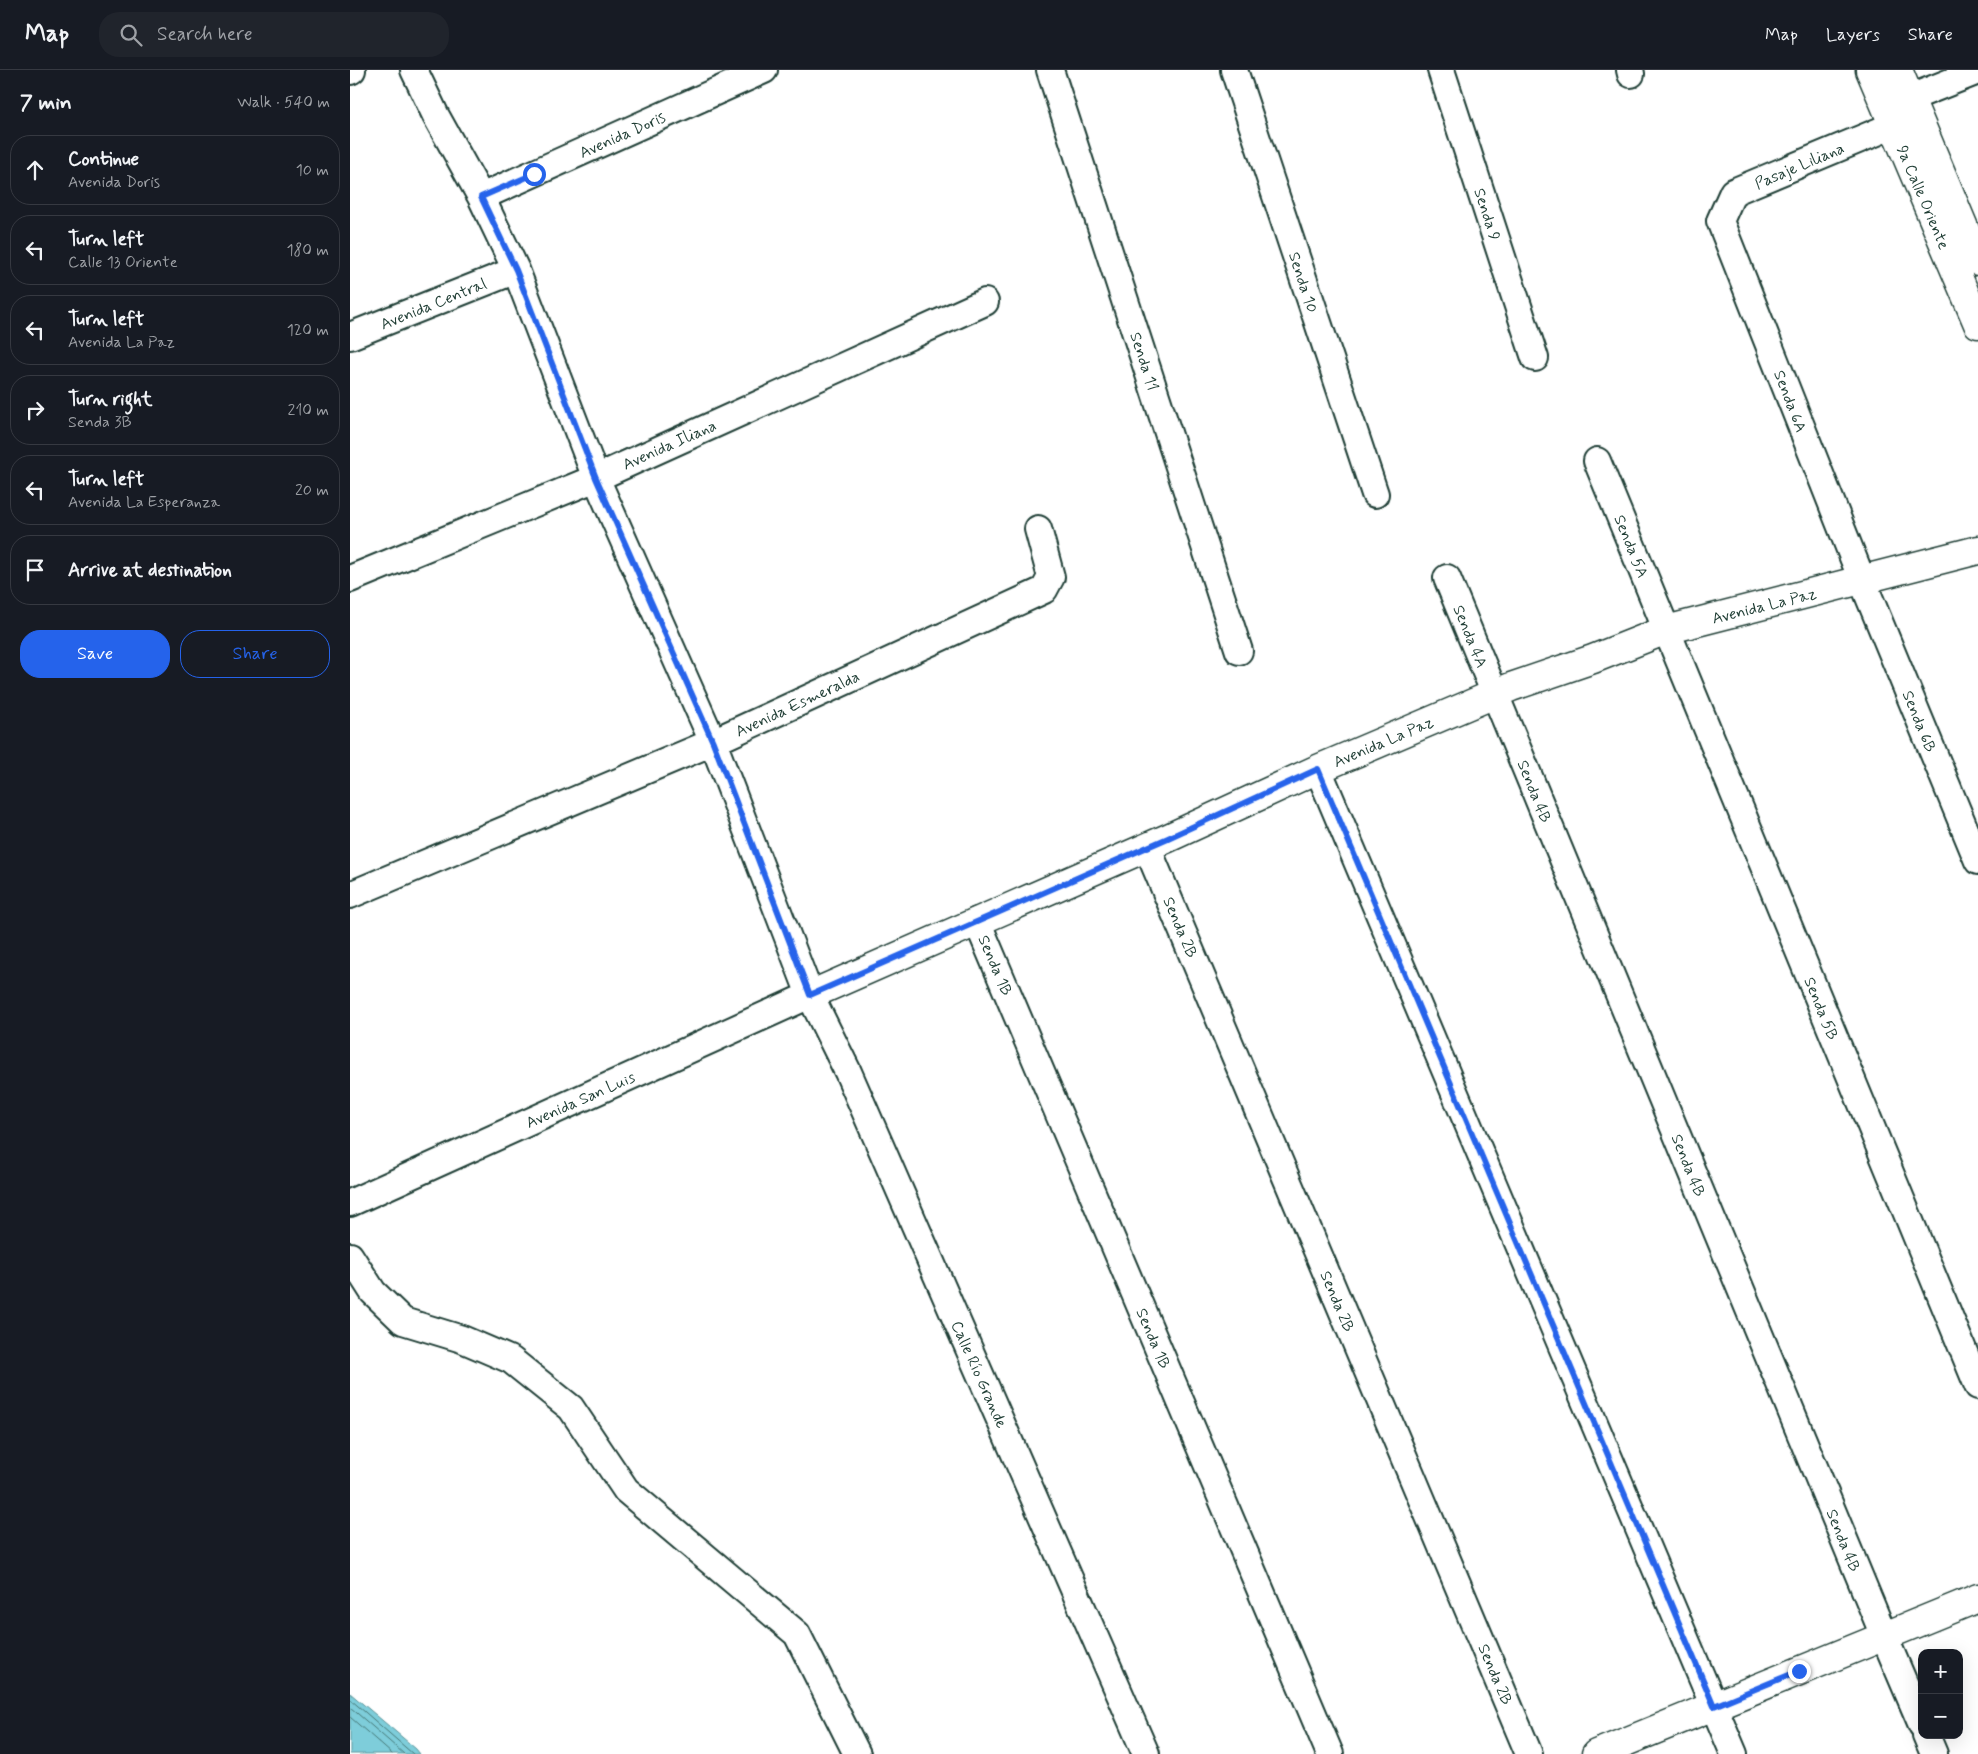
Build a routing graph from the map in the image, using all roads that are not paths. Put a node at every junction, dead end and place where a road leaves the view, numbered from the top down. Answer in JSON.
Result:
{"nodes":[{"id":1,"x":414,"y":70,"type":"edge"},
{"id":2,"x":764,"y":70,"type":"edge"},
{"id":3,"x":1050,"y":70,"type":"edge"},
{"id":4,"x":1234,"y":70,"type":"edge"},
{"id":5,"x":1442,"y":70,"type":"edge"},
{"id":6,"x":1870,"y":70,"type":"edge"},
{"id":7,"x":1898,"y":70,"type":"edge"},
{"id":8,"x":1978,"y":71,"type":"edge"},
{"id":9,"x":1910,"y":98,"type":"junction"},
{"id":10,"x":1894,"y":125,"type":"junction"},
{"id":11,"x":481,"y":197,"type":"junction"},
{"id":12,"x":1720,"y":221,"type":"joint"},
{"id":13,"x":1978,"y":261,"type":"edge"},
{"id":14,"x":516,"y":270,"type":"junction"},
{"id":15,"x":985,"y":302,"type":"dead end"},
{"id":16,"x":1978,"y":324,"type":"edge"},
{"id":17,"x":350,"y":336,"type":"edge"},
{"id":18,"x":1536,"y":358,"type":"dead end"},
{"id":19,"x":1597,"y":461,"type":"dead end"},
{"id":20,"x":596,"y":478,"type":"junction"},
{"id":21,"x":1375,"y":494,"type":"dead end"},
{"id":22,"x":1038,"y":529,"type":"dead end"},
{"id":23,"x":1978,"y":550,"type":"edge"},
{"id":24,"x":1448,"y":578,"type":"dead end"},
{"id":25,"x":350,"y":579,"type":"edge"},
{"id":26,"x":1862,"y":580,"type":"junction"},
{"id":27,"x":1666,"y":630,"type":"junction"},
{"id":28,"x":1239,"y":652,"type":"dead end"},
{"id":29,"x":1495,"y":694,"type":"junction"},
{"id":30,"x":713,"y":742,"type":"junction"},
{"id":31,"x":1318,"y":769,"type":"junction"},
{"id":32,"x":1147,"y":847,"type":"junction"},
{"id":33,"x":1978,"y":861,"type":"edge"},
{"id":34,"x":350,"y":895,"type":"edge"},
{"id":35,"x":978,"y":921,"type":"junction"},
{"id":36,"x":810,"y":995,"type":"junction"},
{"id":37,"x":350,"y":1203,"type":"edge"},
{"id":38,"x":350,"y":1256,"type":"edge"},
{"id":39,"x":1978,"y":1386,"type":"edge"},
{"id":40,"x":1978,"y":1598,"type":"edge"},
{"id":41,"x":1884,"y":1636,"type":"junction"},
{"id":42,"x":1714,"y":1706,"type":"junction"},
{"id":43,"x":1918,"y":1716,"type":"edge"},
{"id":44,"x":1928,"y":1739,"type":"edge"},
{"id":45,"x":857,"y":1754,"type":"edge"},
{"id":46,"x":1146,"y":1754,"type":"edge"},
{"id":47,"x":1330,"y":1754,"type":"edge"},
{"id":48,"x":1529,"y":1754,"type":"edge"},
{"id":49,"x":1596,"y":1754,"type":"edge"},
{"id":50,"x":1734,"y":1754,"type":"edge"},
{"id":51,"x":1934,"y":1754,"type":"edge"}],
"edges":[{"from":1,"to":11,"type":"street","name":"Calle Río Grande"},
{"from":2,"to":11,"type":"street","name":"Avenida Doris"},
{"from":3,"to":28,"type":"street","name":"Senda 11"},
{"from":4,"to":21,"type":"street","name":"Senda 10"},
{"from":5,"to":18,"type":"street","name":"Senda 9"},
{"from":6,"to":10,"type":"street","name":"9a Calle Oriente"},
{"from":7,"to":9,"type":"street","name":"9a Calle Oriente"},
{"from":8,"to":9,"type":"street"},
{"from":9,"to":13,"type":"street","name":"9a Calle Oriente"},
{"from":10,"to":12,"type":"street","name":"Pasaje Liliana"},
{"from":10,"to":16,"type":"street","name":"9a Calle Oriente"},
{"from":11,"to":14,"type":"street","name":"Calle Río Grande"},
{"from":12,"to":26,"type":"street","name":"Senda 6A"},
{"from":14,"to":17,"type":"street","name":"Avenida Central"},
{"from":14,"to":20,"type":"street","name":"Calle Río Grande"},
{"from":15,"to":20,"type":"street","name":"Avenida Iliana"},
{"from":19,"to":27,"type":"street","name":"Senda 5A"},
{"from":20,"to":25,"type":"street","name":"Avenida Iliana"},
{"from":20,"to":30,"type":"street","name":"Calle Río Grande"},
{"from":22,"to":30,"type":"street","name":"Avenida Esmeralda"},
{"from":23,"to":26,"type":"street","name":"Avenida La Paz"},
{"from":24,"to":29,"type":"street","name":"Senda 4A"},
{"from":26,"to":27,"type":"street","name":"Avenida La Paz"},
{"from":26,"to":33,"type":"street","name":"Senda 6B"},
{"from":27,"to":29,"type":"street","name":"Avenida La Paz"},
{"from":27,"to":39,"type":"street","name":"Senda 5B"},
{"from":29,"to":31,"type":"street","name":"Avenida La Paz"},
{"from":29,"to":41,"type":"street","name":"Senda 4B"},
{"from":30,"to":34,"type":"street","name":"Avenida Esmeralda"},
{"from":30,"to":36,"type":"street","name":"Calle Río Grande"},
{"from":31,"to":32,"type":"street","name":"Avenida La Paz"},
{"from":31,"to":42,"type":"street"},
{"from":32,"to":35,"type":"street","name":"Avenida La Paz"},
{"from":32,"to":48,"type":"street","name":"Senda 2B"},
{"from":35,"to":36,"type":"street","name":"Avenida La Paz"},
{"from":35,"to":47,"type":"street","name":"Senda 1B"},
{"from":36,"to":37,"type":"street","name":"Avenida San Luis"},
{"from":36,"to":46,"type":"street","name":"Calle Río Grande"},
{"from":38,"to":45,"type":"street"},
{"from":40,"to":41,"type":"street"},
{"from":41,"to":42,"type":"street"},
{"from":41,"to":43,"type":"street","name":"Senda 4B"},
{"from":42,"to":49,"type":"street"},
{"from":42,"to":50,"type":"street"},
{"from":44,"to":51,"type":"street"}]}
